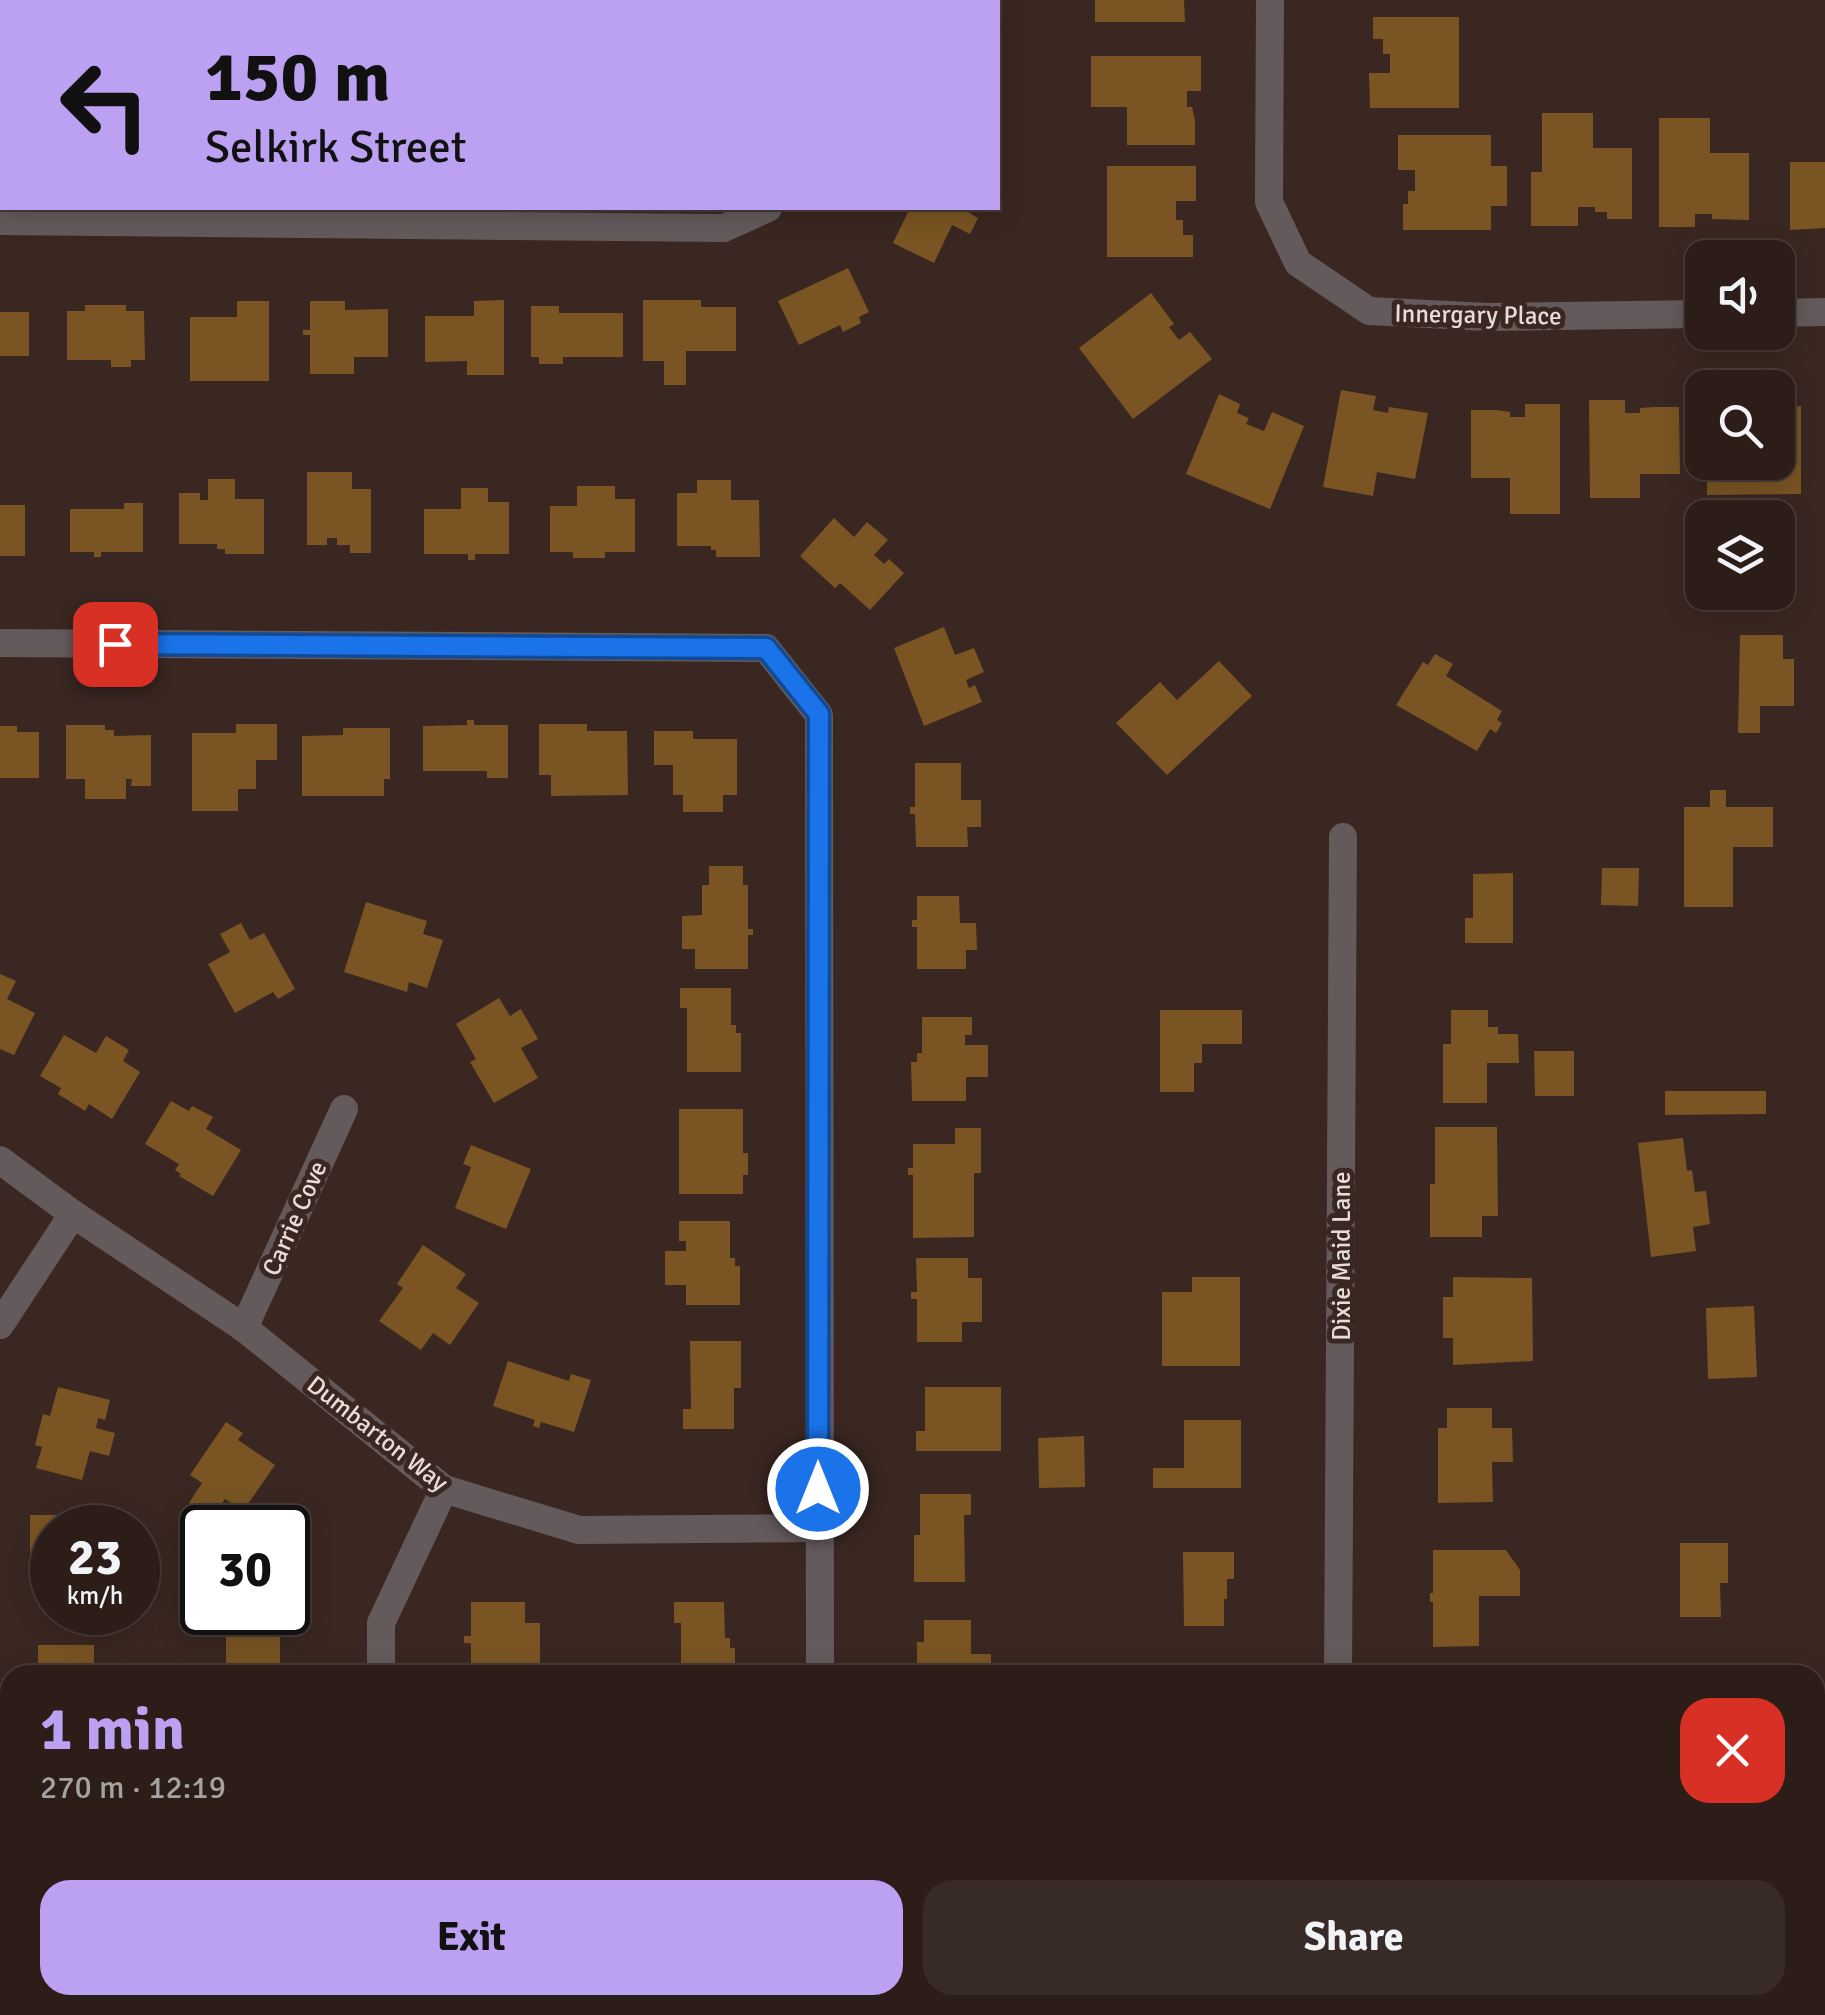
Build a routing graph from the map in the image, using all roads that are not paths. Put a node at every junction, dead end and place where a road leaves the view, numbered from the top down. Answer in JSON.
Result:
{"nodes":[{"id":1,"x":1270,"y":0,"type":"edge"},
{"id":2,"x":764,"y":210,"type":"edge"},
{"id":3,"x":0,"y":221,"type":"edge"},
{"id":4,"x":1825,"y":312,"type":"edge"},
{"id":5,"x":1795,"y":313,"type":"edge"},
{"id":6,"x":1685,"y":314,"type":"edge"},
{"id":7,"x":0,"y":643,"type":"edge"},
{"id":8,"x":1343,"y":837,"type":"dead end"},
{"id":9,"x":344,"y":1109,"type":"dead end"},
{"id":10,"x":0,"y":1160,"type":"edge"},
{"id":11,"x":73,"y":1214,"type":"junction"},
{"id":12,"x":0,"y":1326,"type":"edge"},
{"id":13,"x":244,"y":1328,"type":"junction"},
{"id":14,"x":444,"y":1489,"type":"junction"},
{"id":15,"x":818,"y":1528,"type":"junction"},
{"id":16,"x":381,"y":1665,"type":"edge"},
{"id":17,"x":820,"y":1665,"type":"edge"},
{"id":18,"x":1338,"y":1665,"type":"edge"}],
"edges":[{"from":1,"to":6,"type":"street","name":"Innergary Place"},
{"from":2,"to":3,"type":"street"},
{"from":4,"to":5,"type":"street"},
{"from":7,"to":15,"type":"street"},
{"from":8,"to":18,"type":"street","name":"Dixie Maid Lane"},
{"from":9,"to":13,"type":"street","name":"Carrie Cove"},
{"from":10,"to":11,"type":"street","name":"Dumbarton Way"},
{"from":11,"to":12,"type":"street"},
{"from":11,"to":13,"type":"street","name":"Dumbarton Way"},
{"from":13,"to":14,"type":"street","name":"Dumbarton Way"},
{"from":14,"to":15,"type":"street","name":"Dumbarton Way"},
{"from":14,"to":16,"type":"street"},
{"from":15,"to":17,"type":"street"}]}
